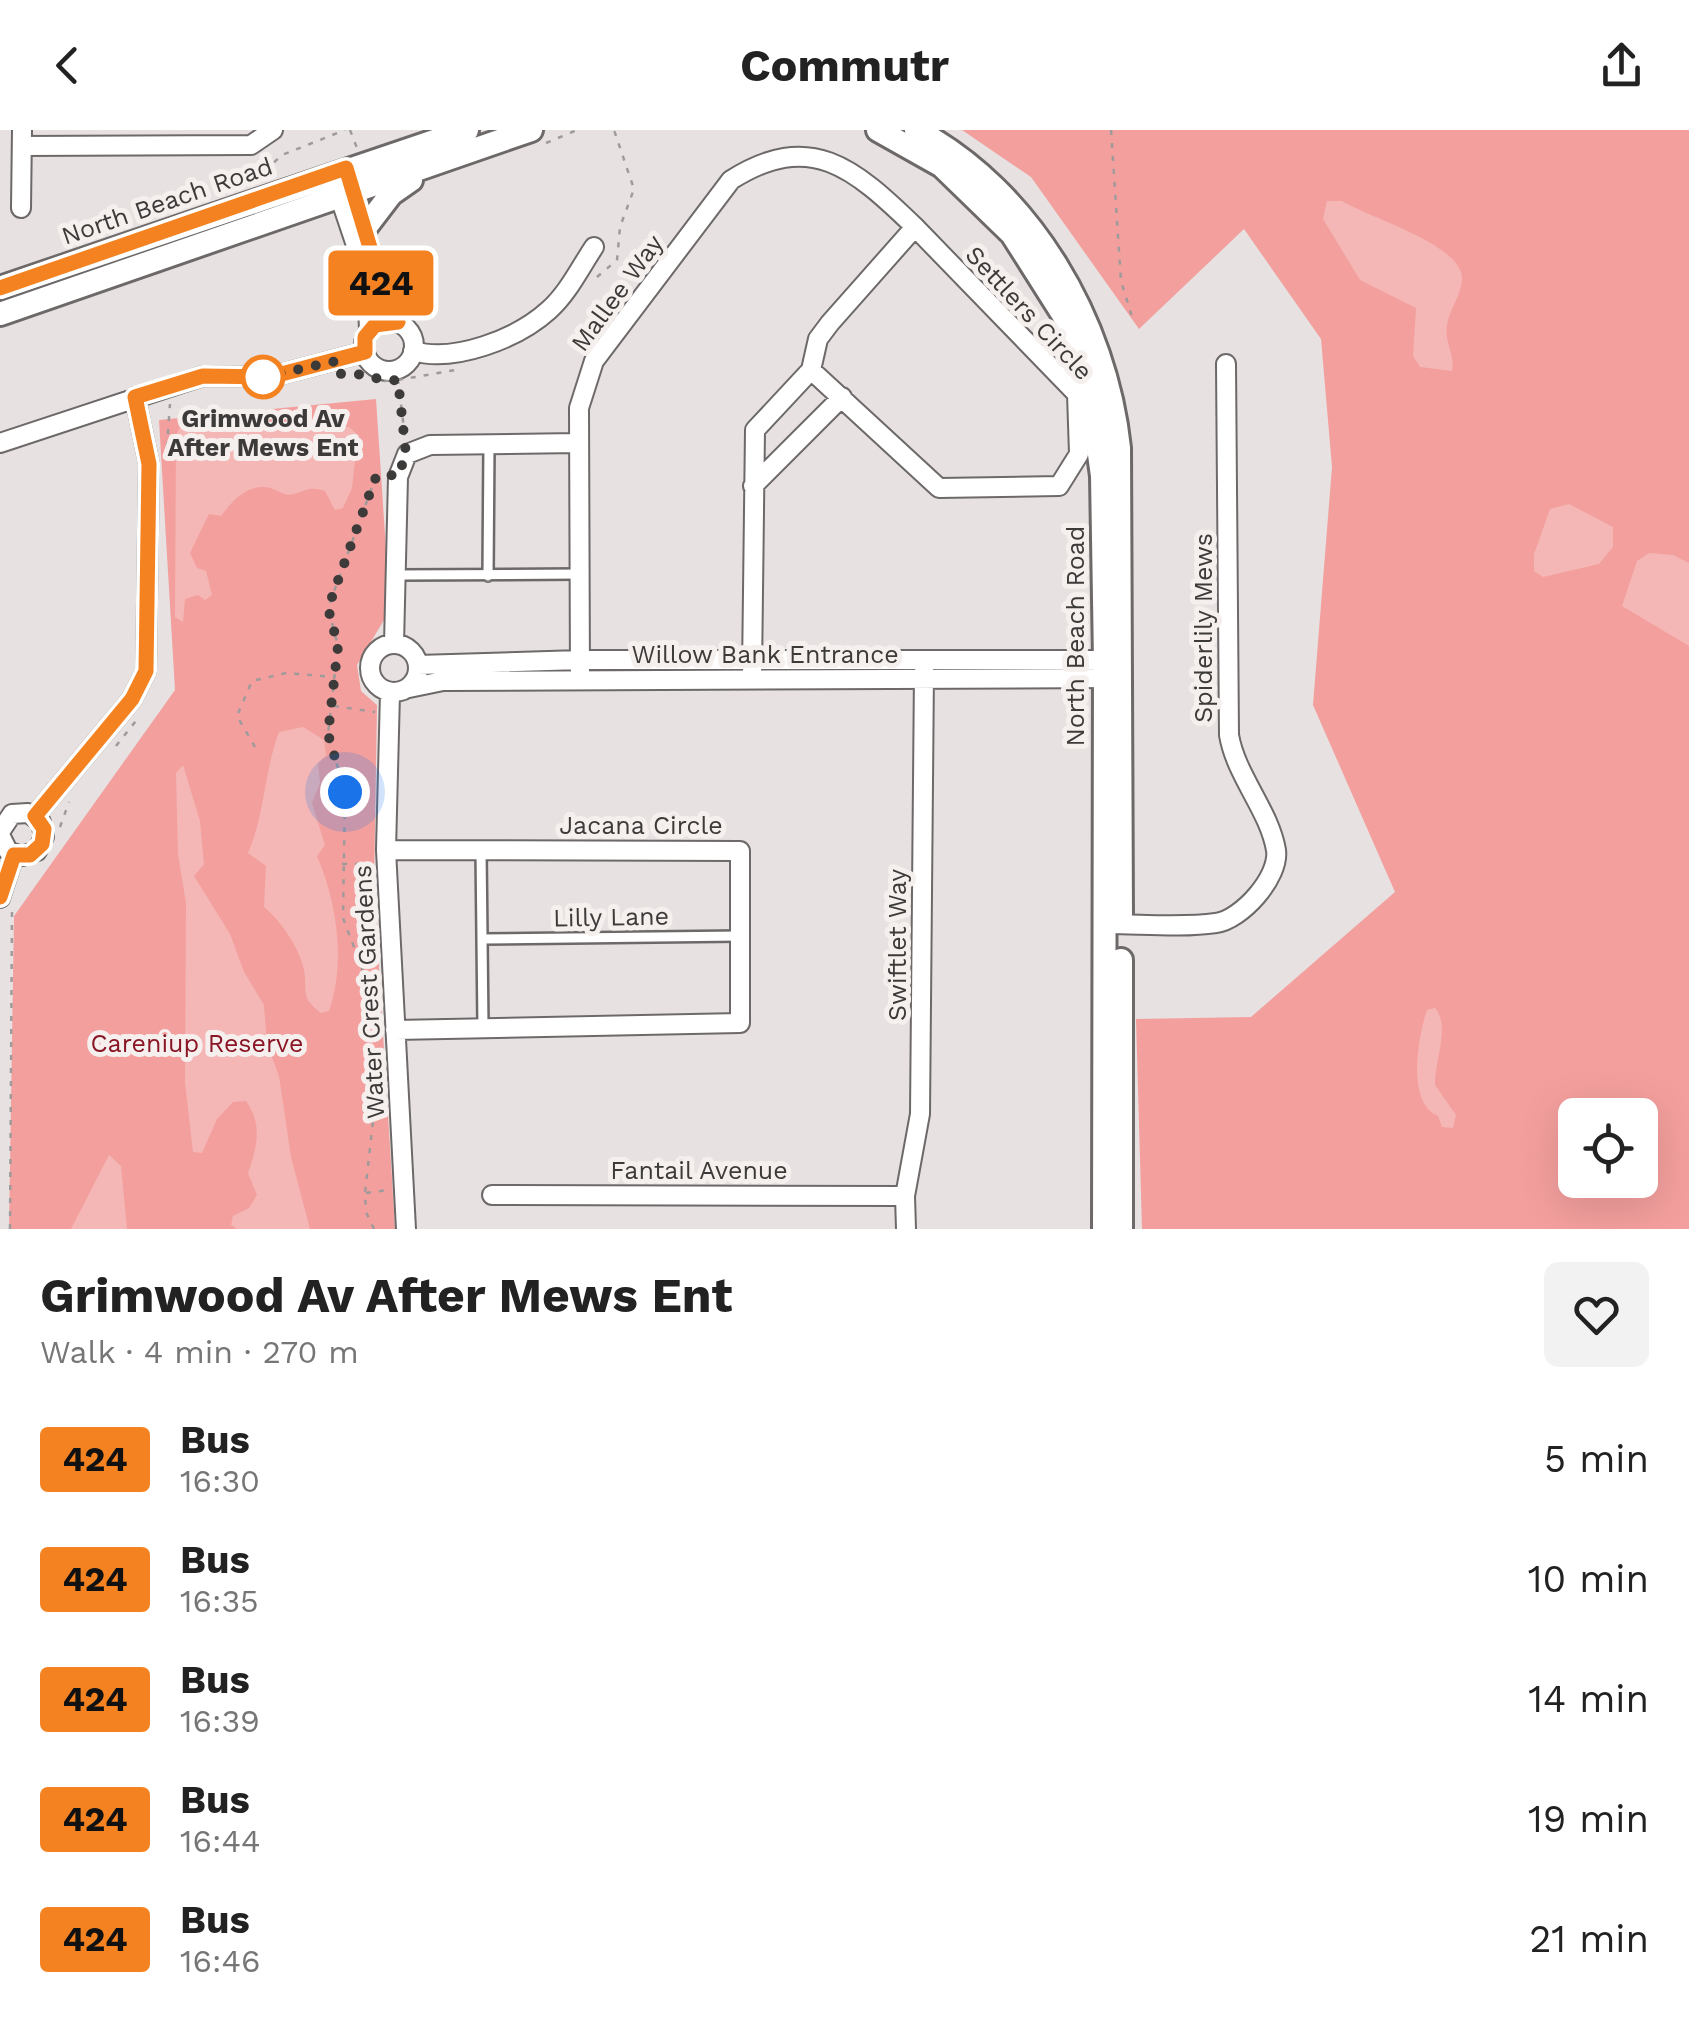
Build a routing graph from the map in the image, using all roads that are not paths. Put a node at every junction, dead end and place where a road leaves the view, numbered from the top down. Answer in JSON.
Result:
{"nodes":[{"id":1,"x":273,"y":130,"type":"edge"},
{"id":2,"x":467,"y":130,"type":"edge"},
{"id":3,"x":531,"y":130,"type":"edge"},
{"id":4,"x":878,"y":130,"type":"edge"},
{"id":5,"x":916,"y":130,"type":"edge"},
{"id":6,"x":22,"y":138,"type":"edge"},
{"id":7,"x":345,"y":165,"type":"junction"},
{"id":8,"x":430,"y":166,"type":"junction"},
{"id":9,"x":347,"y":196,"type":"junction"},
{"id":10,"x":21,"y":208,"type":"dead end"},
{"id":11,"x":915,"y":227,"type":"junction"},
{"id":12,"x":365,"y":228,"type":"junction"},
{"id":13,"x":594,"y":247,"type":"dead end"},
{"id":14,"x":0,"y":288,"type":"edge"},
{"id":15,"x":0,"y":314,"type":"edge"},
{"id":16,"x":398,"y":322,"type":"junction"},
{"id":17,"x":369,"y":330,"type":"junction"},
{"id":18,"x":365,"y":352,"type":"junction"},
{"id":19,"x":413,"y":352,"type":"junction"},
{"id":20,"x":1226,"y":364,"type":"dead end"},
{"id":21,"x":811,"y":370,"type":"junction"},
{"id":22,"x":135,"y":397,"type":"junction"},
{"id":23,"x":842,"y":398,"type":"junction"},
{"id":24,"x":0,"y":443,"type":"edge"},
{"id":25,"x":578,"y":443,"type":"junction"},
{"id":26,"x":489,"y":444,"type":"junction"},
{"id":27,"x":753,"y":486,"type":"junction"},
{"id":28,"x":579,"y":574,"type":"junction"},
{"id":29,"x":399,"y":575,"type":"junction"},
{"id":30,"x":488,"y":576,"type":"junction"},
{"id":31,"x":394,"y":644,"type":"junction"},
{"id":32,"x":580,"y":660,"type":"junction"},
{"id":33,"x":418,"y":664,"type":"junction"},
{"id":34,"x":1114,"y":669,"type":"junction"},
{"id":35,"x":752,"y":670,"type":"junction"},
{"id":36,"x":924,"y":670,"type":"junction"},
{"id":37,"x":580,"y":680,"type":"junction"},
{"id":38,"x":399,"y":690,"type":"junction"},
{"id":39,"x":35,"y":816,"type":"junction"},
{"id":40,"x":0,"y":829,"type":"edge"},
{"id":41,"x":481,"y":848,"type":"junction"},
{"id":42,"x":14,"y":855,"type":"junction"},
{"id":43,"x":386,"y":857,"type":"junction"},
{"id":44,"x":0,"y":898,"type":"edge"},
{"id":45,"x":1114,"y":924,"type":"junction"},
{"id":46,"x":740,"y":936,"type":"junction"},
{"id":47,"x":482,"y":938,"type":"junction"},
{"id":48,"x":483,"y":1027,"type":"junction"},
{"id":49,"x":395,"y":1030,"type":"junction"},
{"id":50,"x":492,"y":1195,"type":"dead end"},
{"id":51,"x":905,"y":1196,"type":"junction"},
{"id":52,"x":406,"y":1229,"type":"edge"},
{"id":53,"x":906,"y":1229,"type":"edge"},
{"id":54,"x":1104,"y":1229,"type":"edge"},
{"id":55,"x":1120,"y":1229,"type":"edge"}],
"edges":[{"from":1,"to":6,"type":"street"},
{"from":2,"to":7,"type":"main road","name":"North Beach Road"},
{"from":3,"to":8,"type":"main road","name":"North Beach Road"},
{"from":4,"to":34,"type":"main road","name":"North Beach Road"},
{"from":5,"to":34,"type":"main road","name":"North Beach Road"},
{"from":6,"to":10,"type":"street"},
{"from":7,"to":9,"type":"street"},
{"from":7,"to":14,"type":"main road","name":"North Beach Road"},
{"from":8,"to":9,"type":"main road","name":"North Beach Road"},
{"from":8,"to":12,"type":"main road"},
{"from":9,"to":12,"type":"street"},
{"from":9,"to":15,"type":"main road","name":"North Beach Road"},
{"from":9,"to":17,"type":"street"},
{"from":11,"to":21,"type":"street"},
{"from":11,"to":23,"type":"street","name":"Settlers Circle"},
{"from":11,"to":25,"type":"street","name":"Mallee Way"},
{"from":12,"to":16,"type":"street"},
{"from":13,"to":19,"type":"street"},
{"from":16,"to":17,"type":"street"},
{"from":16,"to":19,"type":"street"},
{"from":17,"to":18,"type":"street"},
{"from":18,"to":19,"type":"street"},
{"from":18,"to":22,"type":"street"},
{"from":20,"to":45,"type":"street","name":"Spiderlily Mews"},
{"from":21,"to":23,"type":"street","name":"Settlers Circle"},
{"from":21,"to":27,"type":"street"},
{"from":22,"to":24,"type":"street"},
{"from":22,"to":39,"type":"street"},
{"from":23,"to":27,"type":"street"},
{"from":25,"to":26,"type":"street"},
{"from":25,"to":28,"type":"street","name":"Mallee Way"},
{"from":26,"to":29,"type":"street"},
{"from":26,"to":30,"type":"lane"},
{"from":27,"to":35,"type":"street"},
{"from":28,"to":30,"type":"lane"},
{"from":28,"to":32,"type":"street","name":"Mallee Way"},
{"from":29,"to":30,"type":"lane"},
{"from":29,"to":31,"type":"street"},
{"from":31,"to":33,"type":"street"},
{"from":31,"to":38,"type":"street"},
{"from":32,"to":33,"type":"street","name":"Willow Bank Entrance"},
{"from":32,"to":35,"type":"street","name":"Willow Bank Entrance"},
{"from":32,"to":37,"type":"street","name":"Mallee Way"},
{"from":33,"to":38,"type":"street"},
{"from":34,"to":36,"type":"street","name":"Willow Bank Entrance"},
{"from":34,"to":45,"type":"main road","name":"North Beach Road"},
{"from":35,"to":36,"type":"street","name":"Willow Bank Entrance"},
{"from":35,"to":37,"type":"street","name":"Willow Bank Entrance"},
{"from":36,"to":51,"type":"street","name":"Swiftlet Way"},
{"from":37,"to":38,"type":"street","name":"Willow Bank Entrance"},
{"from":38,"to":43,"type":"street","name":"Water Crest Gardens"},
{"from":39,"to":40,"type":"street"},
{"from":39,"to":42,"type":"street"},
{"from":40,"to":42,"type":"street"},
{"from":41,"to":43,"type":"street","name":"Jacana Circle"},
{"from":41,"to":46,"type":"street","name":"Jacana Circle"},
{"from":41,"to":47,"type":"lane"},
{"from":42,"to":44,"type":"street"},
{"from":43,"to":49,"type":"street","name":"Water Crest Gardens"},
{"from":45,"to":54,"type":"main road","name":"North Beach Road"},
{"from":45,"to":55,"type":"main road","name":"North Beach Road"},
{"from":46,"to":47,"type":"lane","name":"Lilly Lane"},
{"from":46,"to":48,"type":"street","name":"Jacana Circle"},
{"from":47,"to":48,"type":"lane"},
{"from":48,"to":49,"type":"street","name":"Jacana Circle"},
{"from":49,"to":52,"type":"street","name":"Water Crest Gardens"},
{"from":50,"to":51,"type":"street","name":"Fantail Avenue"},
{"from":51,"to":53,"type":"street","name":"Swiftlet Way"}]}
